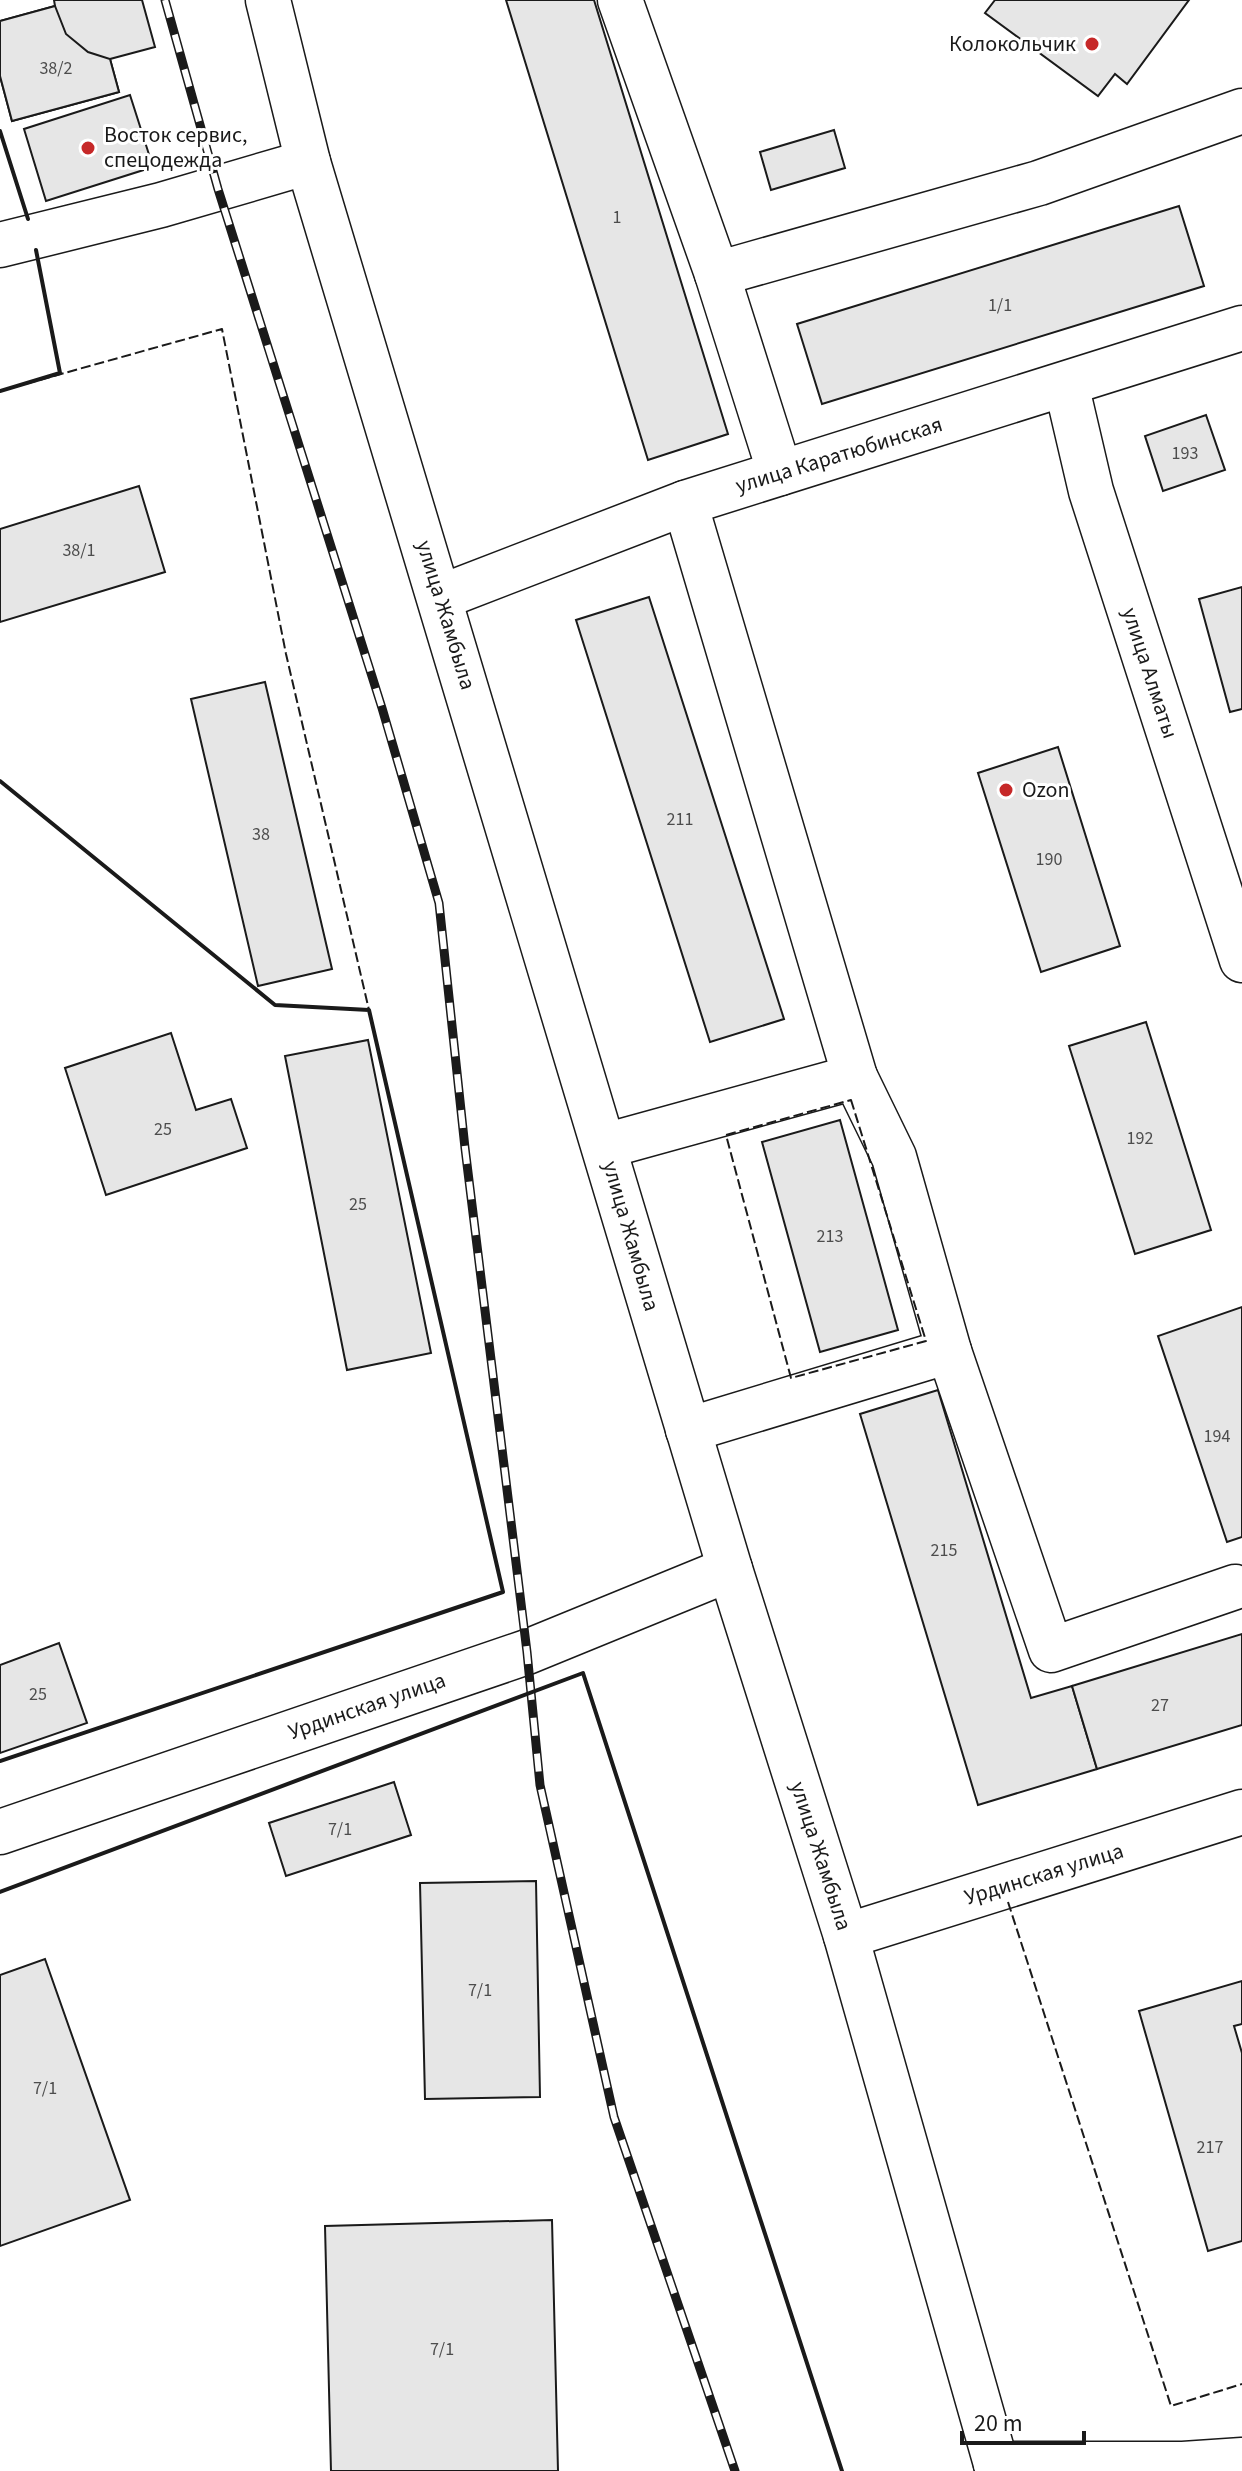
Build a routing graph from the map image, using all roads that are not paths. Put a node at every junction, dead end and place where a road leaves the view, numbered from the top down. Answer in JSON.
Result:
{"nodes":[{"id":1,"x":268,"y":0,"type":"edge"},
{"id":2,"x":620,"y":0,"type":"edge"},
{"id":3,"x":1242,"y":111,"type":"edge"},
{"id":4,"x":308,"y":162,"type":"junction"},
{"id":5,"x":0,"y":245,"type":"edge"},
{"id":6,"x":717,"y":274,"type":"junction"},
{"id":7,"x":1242,"y":328,"type":"edge"},
{"id":8,"x":1066,"y":384,"type":"junction"},
{"id":9,"x":780,"y":473,"type":"junction"},
{"id":10,"x":685,"y":503,"type":"junction"},
{"id":11,"x":441,"y":597,"type":"junction"},
{"id":12,"x":1242,"y":960,"type":"edge"},
{"id":13,"x":855,"y":1077,"type":"junction"},
{"id":14,"x":605,"y":1146,"type":"junction"},
{"id":15,"x":949,"y":1351,"type":"junction"},
{"id":16,"x":688,"y":1430,"type":"junction"},
{"id":17,"x":730,"y":1569,"type":"junction"},
{"id":18,"x":1235,"y":1587,"type":"dead end"},
{"id":19,"x":1242,"y":1812,"type":"edge"},
{"id":20,"x":0,"y":1832,"type":"edge"},
{"id":21,"x":846,"y":1936,"type":"junction"},
{"id":22,"x":1242,"y":2460,"type":"edge"},
{"id":23,"x":997,"y":2468,"type":"edge"}],
"edges":[{"from":1,"to":4,"type":"street","name":"улица Жамбыла"},
{"from":2,"to":6,"type":"street"},
{"from":3,"to":6,"type":"street"},
{"from":4,"to":5,"type":"street"},
{"from":4,"to":11,"type":"street","name":"улица Жамбыла"},
{"from":6,"to":9,"type":"street"},
{"from":7,"to":8,"type":"street","name":"улица Каратюбинская"},
{"from":8,"to":9,"type":"street","name":"улица Каратюбинская"},
{"from":8,"to":12,"type":"street","name":"улица Алматы"},
{"from":9,"to":10,"type":"street","name":"улица Каратюбинская"},
{"from":10,"to":11,"type":"street","name":"улица Каратюбинская"},
{"from":10,"to":13,"type":"street"},
{"from":11,"to":14,"type":"street","name":"улица Жамбыла"},
{"from":13,"to":14,"type":"street"},
{"from":13,"to":15,"type":"street"},
{"from":14,"to":16,"type":"street","name":"улица Жамбыла"},
{"from":15,"to":16,"type":"street"},
{"from":15,"to":18,"type":"street"},
{"from":16,"to":17,"type":"street","name":"улица Жамбыла"},
{"from":17,"to":20,"type":"street","name":"Урдинская улица"},
{"from":17,"to":21,"type":"street","name":"улица Жамбыла"},
{"from":19,"to":21,"type":"street","name":"Урдинская улица"},
{"from":21,"to":23,"type":"street","name":"улица Жамбыла"},
{"from":22,"to":23,"type":"street"}]}
